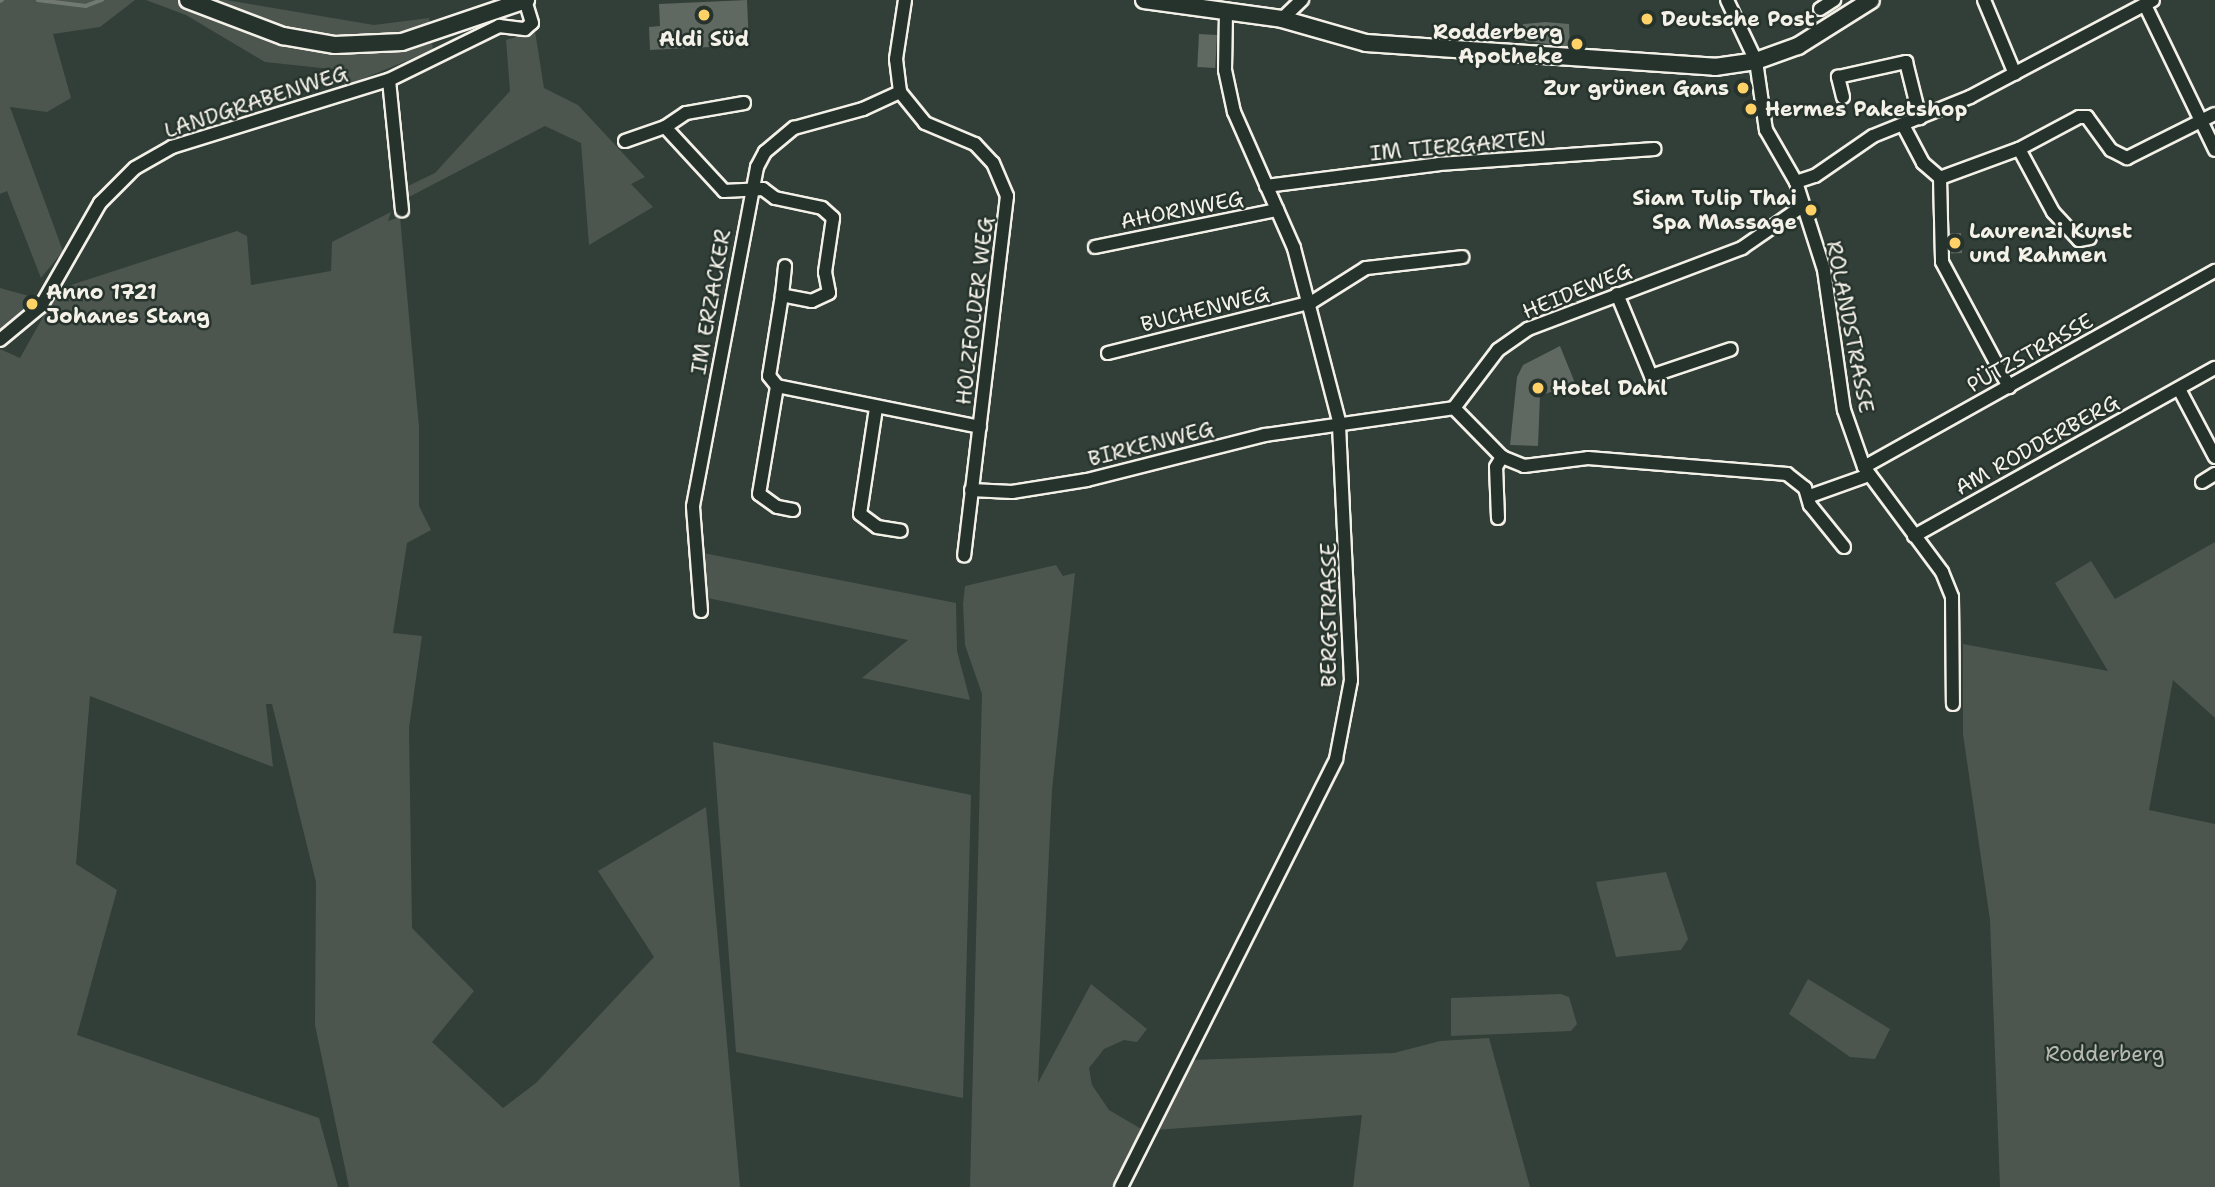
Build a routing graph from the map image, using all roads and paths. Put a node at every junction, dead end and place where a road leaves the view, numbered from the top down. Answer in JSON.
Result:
{"nodes":[{"id":1,"x":188,"y":0,"type":"edge"},
{"id":2,"x":526,"y":0,"type":"edge"},
{"id":3,"x":905,"y":0,"type":"edge"},
{"id":4,"x":1144,"y":0,"type":"edge"},
{"id":5,"x":1302,"y":0,"type":"edge"},
{"id":6,"x":1727,"y":0,"type":"edge"},
{"id":7,"x":1834,"y":0,"type":"edge"},
{"id":8,"x":1871,"y":0,"type":"edge"},
{"id":9,"x":1984,"y":0,"type":"edge"},
{"id":10,"x":2150,"y":2,"type":"edge"},
{"id":11,"x":495,"y":6,"type":"edge"},
{"id":12,"x":1820,"y":9,"type":"dead end"},
{"id":13,"x":1226,"y":11,"type":"junction"},
{"id":14,"x":1282,"y":19,"type":"junction"},
{"id":15,"x":1756,"y":61,"type":"junction"},
{"id":16,"x":2015,"y":74,"type":"junction"},
{"id":17,"x":389,"y":80,"type":"junction"},
{"id":18,"x":900,"y":92,"type":"junction"},
{"id":19,"x":1843,"y":97,"type":"dead end"},
{"id":20,"x":744,"y":103,"type":"dead end"},
{"id":21,"x":1920,"y":118,"type":"junction"},
{"id":22,"x":2210,"y":118,"type":"edge"},
{"id":23,"x":1903,"y":125,"type":"junction"},
{"id":24,"x":665,"y":127,"type":"junction"},
{"id":25,"x":625,"y":141,"type":"dead end"},
{"id":26,"x":1654,"y":149,"type":"dead end"},
{"id":27,"x":2020,"y":149,"type":"junction"},
{"id":28,"x":2215,"y":150,"type":"edge"},
{"id":29,"x":1940,"y":178,"type":"junction"},
{"id":30,"x":1796,"y":182,"type":"junction"},
{"id":31,"x":1266,"y":186,"type":"junction"},
{"id":32,"x":751,"y":187,"type":"junction"},
{"id":33,"x":1801,"y":207,"type":"junction"},
{"id":34,"x":402,"y":210,"type":"dead end"},
{"id":35,"x":1277,"y":210,"type":"junction"},
{"id":36,"x":2090,"y":237,"type":"dead end"},
{"id":37,"x":1095,"y":247,"type":"dead end"},
{"id":38,"x":1462,"y":257,"type":"dead end"},
{"id":39,"x":785,"y":266,"type":"dead end"},
{"id":40,"x":2215,"y":271,"type":"edge"},
{"id":41,"x":782,"y":295,"type":"junction"},
{"id":42,"x":1617,"y":295,"type":"junction"},
{"id":43,"x":1312,"y":302,"type":"junction"},
{"id":44,"x":0,"y":340,"type":"edge"},
{"id":45,"x":1731,"y":349,"type":"dead end"},
{"id":46,"x":1108,"y":353,"type":"dead end"},
{"id":47,"x":2215,"y":368,"type":"edge"},
{"id":48,"x":777,"y":386,"type":"junction"},
{"id":49,"x":2009,"y":387,"type":"junction"},
{"id":50,"x":2179,"y":389,"type":"junction"},
{"id":51,"x":876,"y":408,"type":"junction"},
{"id":52,"x":1454,"y":408,"type":"junction"},
{"id":53,"x":1339,"y":421,"type":"junction"},
{"id":54,"x":979,"y":427,"type":"junction"},
{"id":55,"x":1502,"y":457,"type":"junction"},
{"id":56,"x":2215,"y":457,"type":"edge"},
{"id":57,"x":1867,"y":471,"type":"junction"},
{"id":58,"x":2215,"y":474,"type":"edge"},
{"id":59,"x":2202,"y":482,"type":"dead end"},
{"id":60,"x":971,"y":490,"type":"junction"},
{"id":61,"x":1810,"y":496,"type":"junction"},
{"id":62,"x":793,"y":510,"type":"dead end"},
{"id":63,"x":1498,"y":518,"type":"dead end"},
{"id":64,"x":901,"y":531,"type":"dead end"},
{"id":65,"x":1914,"y":536,"type":"junction"},
{"id":66,"x":1844,"y":547,"type":"dead end"},
{"id":67,"x":964,"y":555,"type":"dead end"},
{"id":68,"x":701,"y":611,"type":"dead end"},
{"id":69,"x":1953,"y":704,"type":"dead end"},
{"id":70,"x":1121,"y":1187,"type":"edge"}],
"edges":[{"from":1,"to":11,"type":"main road"},
{"from":2,"to":11,"type":"main road"},
{"from":2,"to":17,"type":"street","name":"LANDGRABENWEG"},
{"from":3,"to":18,"type":"street"},
{"from":4,"to":13,"type":"main road"},
{"from":5,"to":14,"type":"street"},
{"from":6,"to":15,"type":"street","name":"ROLANDSTRASSE"},
{"from":7,"to":12,"type":"street"},
{"from":8,"to":15,"type":"main road"},
{"from":9,"to":16,"type":"street"},
{"from":10,"to":16,"type":"street"},
{"from":10,"to":22,"type":"street"},
{"from":13,"to":14,"type":"main road"},
{"from":13,"to":31,"type":"street","name":"BERGSTRASSE"},
{"from":14,"to":15,"type":"main road"},
{"from":15,"to":30,"type":"street","name":"ROLANDSTRASSE"},
{"from":16,"to":21,"type":"street"},
{"from":17,"to":34,"type":"street"},
{"from":17,"to":44,"type":"street","name":"LANDGRABENWEG"},
{"from":18,"to":32,"type":"street","name":"IM ERZACKER"},
{"from":18,"to":54,"type":"street","name":"HOLZFOLDER WEG"},
{"from":19,"to":21,"type":"street"},
{"from":20,"to":24,"type":"street"},
{"from":21,"to":23,"type":"street"},
{"from":22,"to":27,"type":"street"},
{"from":22,"to":28,"type":"street"},
{"from":23,"to":29,"type":"street"},
{"from":23,"to":30,"type":"street"},
{"from":24,"to":25,"type":"street"},
{"from":24,"to":32,"type":"street"},
{"from":26,"to":31,"type":"street","name":"IM TIERGARTEN"},
{"from":27,"to":29,"type":"street"},
{"from":27,"to":36,"type":"street"},
{"from":29,"to":49,"type":"street"},
{"from":30,"to":33,"type":"street","name":"ROLANDSTRASSE"},
{"from":31,"to":35,"type":"street","name":"BERGSTRASSE"},
{"from":32,"to":41,"type":"street"},
{"from":32,"to":68,"type":"street","name":"IM ERZACKER"},
{"from":33,"to":42,"type":"street","name":"HEIDEWEG"},
{"from":33,"to":57,"type":"street","name":"ROLANDSTRASSE"},
{"from":35,"to":37,"type":"street","name":"AHORNWEG"},
{"from":35,"to":43,"type":"street","name":"BERGSTRASSE"},
{"from":38,"to":43,"type":"street","name":"BUCHENWEG"},
{"from":39,"to":41,"type":"street"},
{"from":40,"to":49,"type":"street","name":"PÜTZSTRASSE"},
{"from":41,"to":48,"type":"street"},
{"from":42,"to":45,"type":"street"},
{"from":42,"to":52,"type":"street","name":"HEIDEWEG"},
{"from":43,"to":46,"type":"street","name":"BUCHENWEG"},
{"from":43,"to":53,"type":"street","name":"BERGSTRASSE"},
{"from":47,"to":50,"type":"street","name":"AM RODDERBERG"},
{"from":48,"to":51,"type":"street"},
{"from":48,"to":62,"type":"street"},
{"from":49,"to":57,"type":"street","name":"PÜTZSTRASSE"},
{"from":50,"to":56,"type":"street"},
{"from":50,"to":65,"type":"street","name":"AM RODDERBERG"},
{"from":51,"to":54,"type":"street"},
{"from":51,"to":64,"type":"street"},
{"from":52,"to":53,"type":"street"},
{"from":52,"to":55,"type":"street"},
{"from":53,"to":60,"type":"street","name":"BIRKENWEG"},
{"from":53,"to":70,"type":"street","name":"BERGSTRASSE"},
{"from":54,"to":60,"type":"street","name":"HOLZFOLDER WEG"},
{"from":55,"to":61,"type":"street"},
{"from":55,"to":63,"type":"street"},
{"from":57,"to":61,"type":"street","name":"PÜTZSTRASSE"},
{"from":57,"to":65,"type":"street","name":"ROLANDSTRASSE"},
{"from":58,"to":59,"type":"street"},
{"from":60,"to":67,"type":"street","name":"HOLZFOLDER WEG"},
{"from":61,"to":66,"type":"street"},
{"from":65,"to":69,"type":"street","name":"ROLANDSTRASSE"}]}
